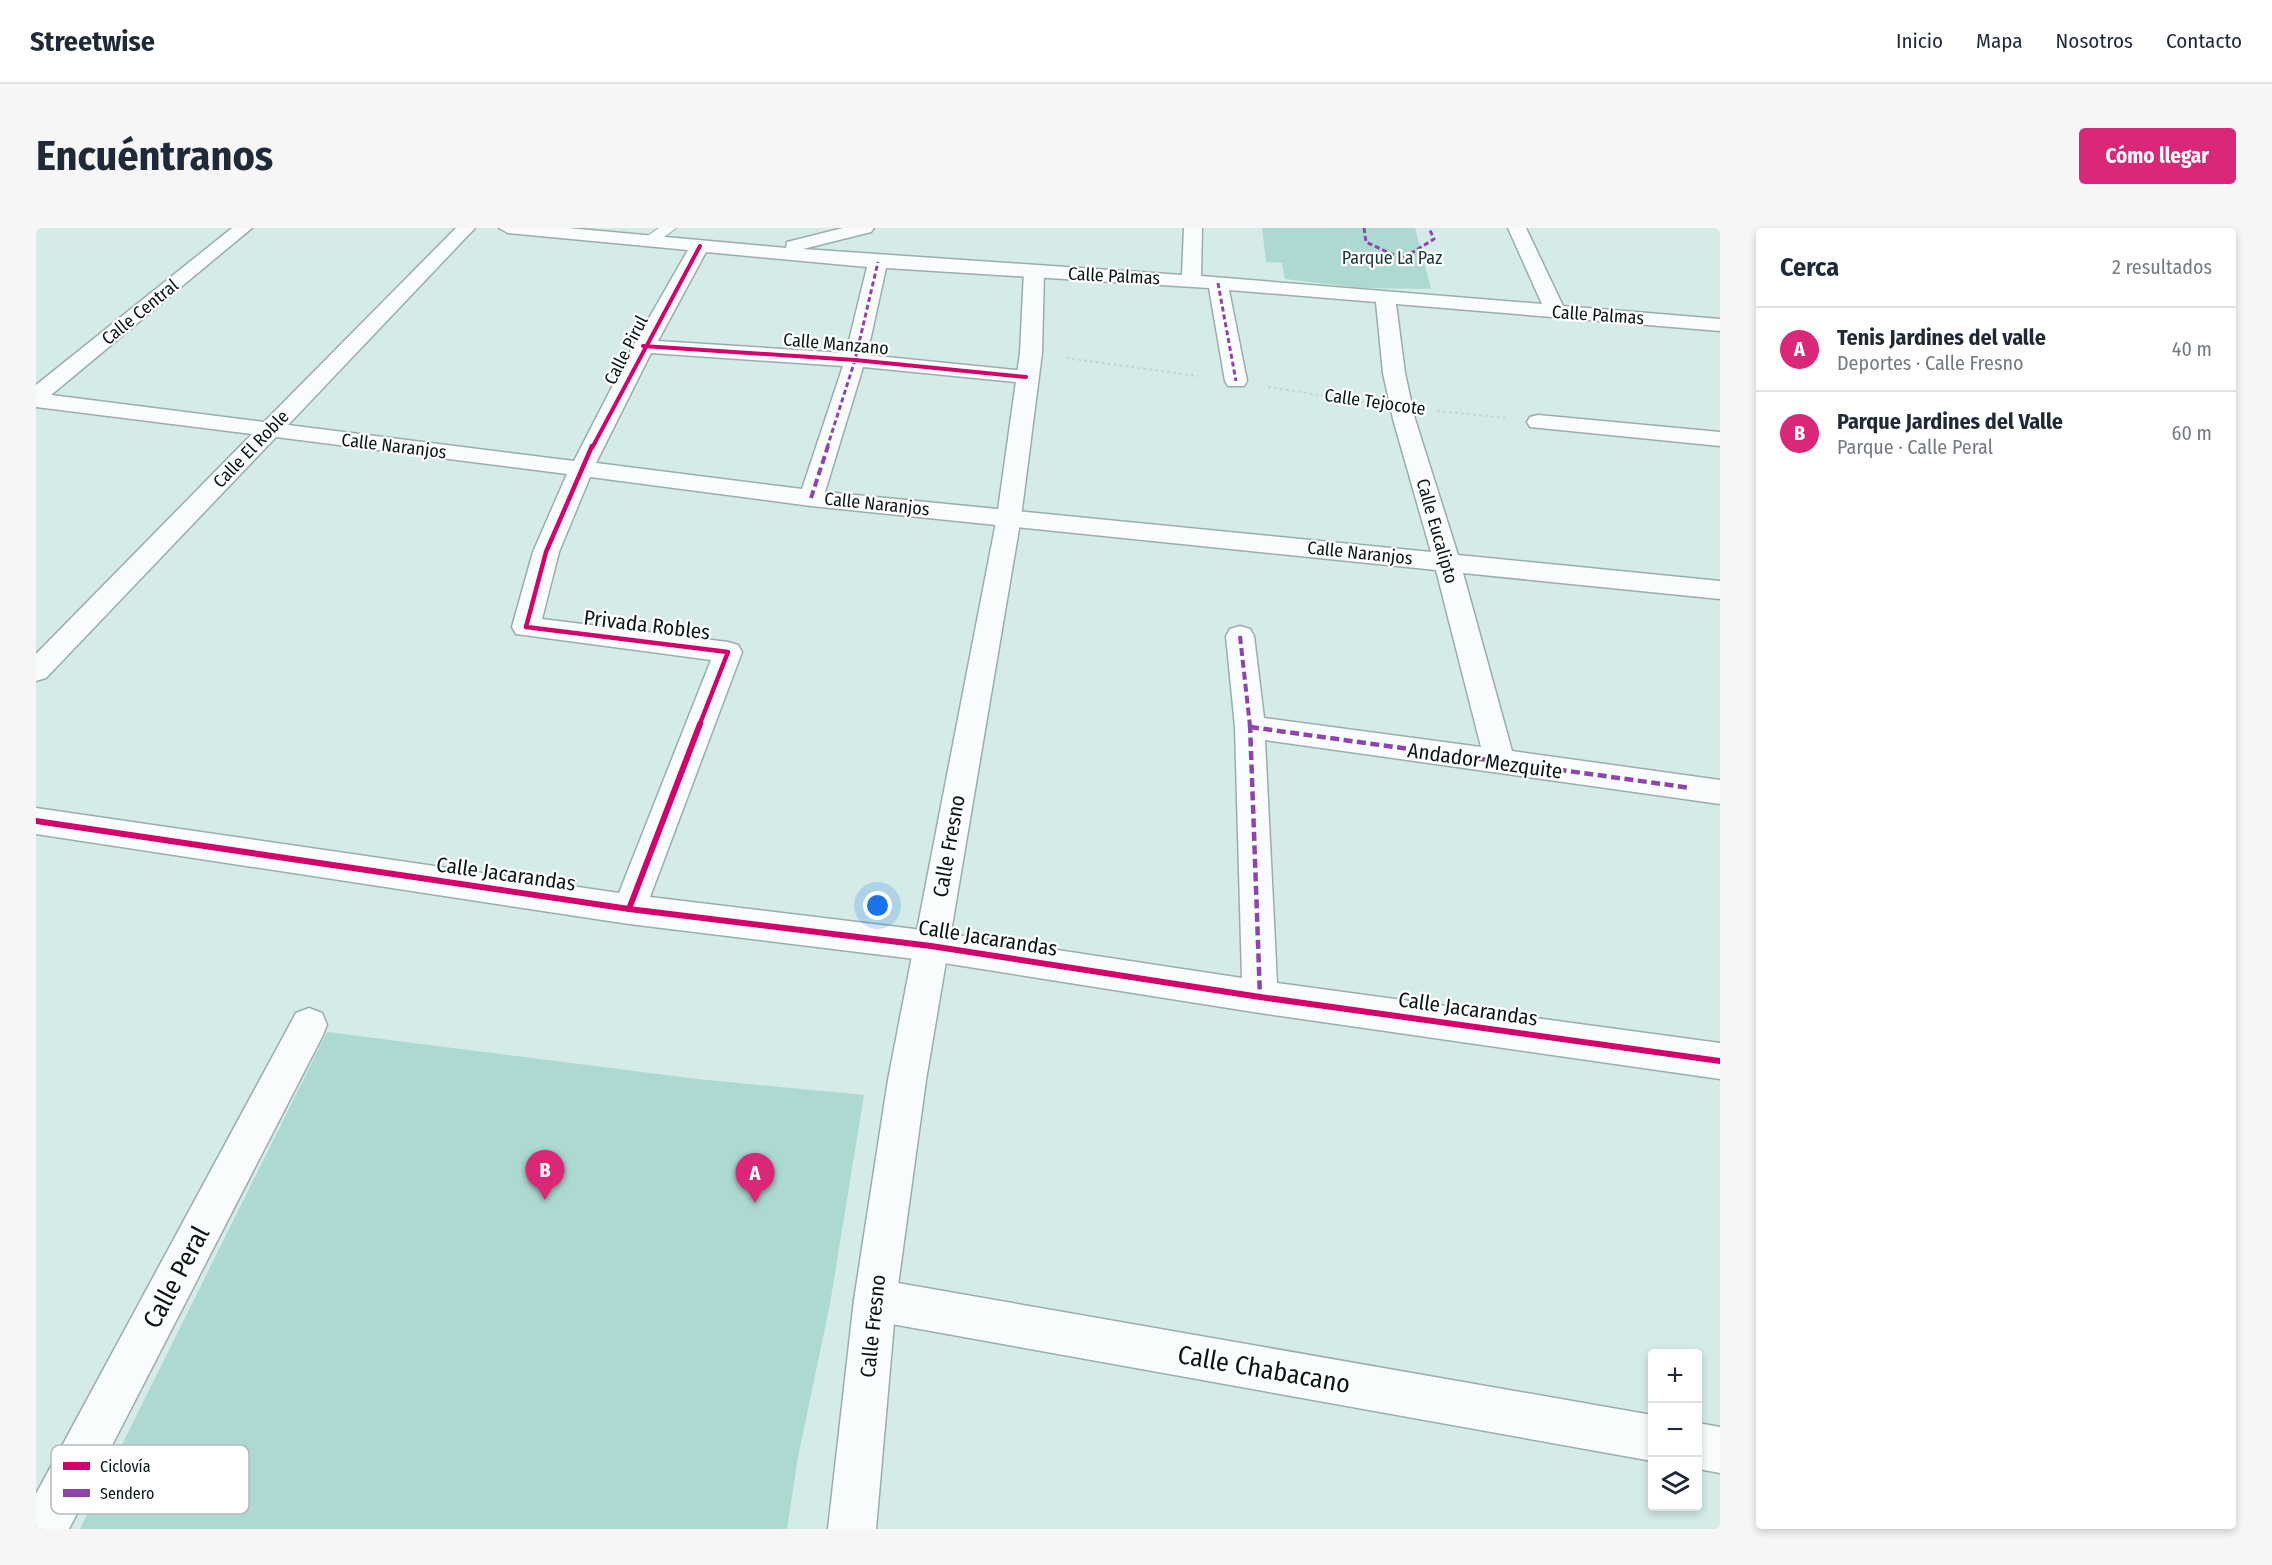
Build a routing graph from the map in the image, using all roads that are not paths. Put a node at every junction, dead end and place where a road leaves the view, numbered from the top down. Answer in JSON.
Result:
{"nodes":[{"id":1,"x":243,"y":228,"type":"edge"},
{"id":2,"x":466,"y":228,"type":"edge"},
{"id":3,"x":508,"y":228,"type":"edge"},
{"id":4,"x":669,"y":228,"type":"edge"},
{"id":5,"x":865,"y":228,"type":"edge"},
{"id":6,"x":1193,"y":228,"type":"edge"},
{"id":7,"x":1517,"y":228,"type":"edge"},
{"id":8,"x":651,"y":240,"type":"junction"},
{"id":9,"x":700,"y":246,"type":"junction"},
{"id":10,"x":763,"y":252,"type":"junction"},
{"id":11,"x":878,"y":262,"type":"junction"},
{"id":12,"x":1034,"y":271,"type":"junction"},
{"id":13,"x":1191,"y":280,"type":"junction"},
{"id":14,"x":1218,"y":284,"type":"junction"},
{"id":15,"x":1385,"y":297,"type":"junction"},
{"id":16,"x":1556,"y":312,"type":"junction"},
{"id":17,"x":1720,"y":325,"type":"edge"},
{"id":18,"x":643,"y":345,"type":"junction"},
{"id":19,"x":855,"y":360,"type":"junction"},
{"id":20,"x":1029,"y":365,"type":"junction"},
{"id":21,"x":1236,"y":381,"type":"road end"},
{"id":22,"x":36,"y":398,"type":"edge"},
{"id":23,"x":1538,"y":422,"type":"road end"},
{"id":24,"x":268,"y":431,"type":"junction"},
{"id":25,"x":1720,"y":439,"type":"edge"},
{"id":26,"x":582,"y":470,"type":"junction"},
{"id":27,"x":810,"y":498,"type":"junction"},
{"id":28,"x":1009,"y":517,"type":"junction"},
{"id":29,"x":1447,"y":562,"type":"junction"},
{"id":30,"x":1720,"y":590,"type":"edge"},
{"id":31,"x":1240,"y":636,"type":"dead end"},
{"id":32,"x":36,"y":670,"type":"edge"},
{"id":33,"x":1250,"y":727,"type":"junction"},
{"id":34,"x":1500,"y":763,"type":"junction"},
{"id":35,"x":1706,"y":790,"type":"edge"},
{"id":36,"x":36,"y":821,"type":"edge"},
{"id":37,"x":629,"y":909,"type":"junction"},
{"id":38,"x":931,"y":946,"type":"junction"},
{"id":39,"x":1260,"y":997,"type":"junction"},
{"id":40,"x":309,"y":1025,"type":"dead end"},
{"id":41,"x":1720,"y":1061,"type":"edge"},
{"id":42,"x":875,"y":1300,"type":"junction"},
{"id":43,"x":1648,"y":1437,"type":"edge"},
{"id":44,"x":87,"y":1445,"type":"edge"},
{"id":45,"x":1702,"y":1447,"type":"edge"},
{"id":46,"x":1720,"y":1450,"type":"edge"},
{"id":47,"x":51,"y":1514,"type":"edge"},
{"id":48,"x":43,"y":1529,"type":"edge"},
{"id":49,"x":852,"y":1529,"type":"edge"}],
"edges":[{"from":1,"to":22,"type":"street","name":"Calle Central"},
{"from":2,"to":24,"type":"street","name":"Calle El Roble"},
{"from":3,"to":8,"type":"street","name":"Calle Palmas"},
{"from":4,"to":8,"type":"lane"},
{"from":5,"to":10,"type":"street"},
{"from":6,"to":13,"type":"street"},
{"from":7,"to":16,"type":"street"},
{"from":8,"to":9,"type":"street","name":"Calle Palmas"},
{"from":9,"to":10,"type":"street","name":"Calle Palmas"},
{"from":9,"to":18,"type":"street","name":"Calle Pirul"},
{"from":10,"to":11,"type":"street","name":"Calle Palmas"},
{"from":11,"to":12,"type":"street","name":"Calle Palmas"},
{"from":11,"to":19,"type":"street"},
{"from":12,"to":13,"type":"street","name":"Calle Palmas"},
{"from":12,"to":20,"type":"street","name":"Calle Fresno"},
{"from":13,"to":14,"type":"street","name":"Calle Palmas"},
{"from":14,"to":15,"type":"street","name":"Calle Palmas"},
{"from":14,"to":21,"type":"street"},
{"from":15,"to":16,"type":"street","name":"Calle Palmas"},
{"from":15,"to":29,"type":"street","name":"Calle Eucalipto"},
{"from":16,"to":17,"type":"street","name":"Calle Palmas"},
{"from":18,"to":19,"type":"street","name":"Calle Manzano"},
{"from":18,"to":26,"type":"street","name":"Calle Pirul"},
{"from":19,"to":20,"type":"street","name":"Calle Manzano"},
{"from":19,"to":27,"type":"street"},
{"from":20,"to":28,"type":"street","name":"Calle Fresno"},
{"from":22,"to":24,"type":"street","name":"Calle Naranjos"},
{"from":23,"to":25,"type":"street"},
{"from":24,"to":26,"type":"street","name":"Calle Naranjos"},
{"from":24,"to":32,"type":"street","name":"Calle El Roble"},
{"from":26,"to":27,"type":"street","name":"Calle Naranjos"},
{"from":26,"to":37,"type":"street","name":"Privada Robles"},
{"from":27,"to":28,"type":"street","name":"Calle Naranjos"},
{"from":28,"to":29,"type":"street","name":"Calle Naranjos"},
{"from":28,"to":38,"type":"street","name":"Calle Fresno"},
{"from":29,"to":30,"type":"street","name":"Calle Naranjos"},
{"from":29,"to":34,"type":"street","name":"Calle Eucalipto"},
{"from":31,"to":33,"type":"street"},
{"from":33,"to":34,"type":"street","name":"Andador Mezquite"},
{"from":33,"to":39,"type":"street"},
{"from":34,"to":35,"type":"street","name":"Andador Mezquite"},
{"from":36,"to":37,"type":"street","name":"Calle Jacarandas"},
{"from":37,"to":38,"type":"street","name":"Calle Jacarandas"},
{"from":38,"to":39,"type":"street","name":"Calle Jacarandas"},
{"from":38,"to":42,"type":"street","name":"Calle Fresno"},
{"from":39,"to":41,"type":"street","name":"Calle Jacarandas"},
{"from":40,"to":44,"type":"street","name":"Calle Peral"},
{"from":42,"to":43,"type":"street","name":"Calle Chabacano"},
{"from":42,"to":49,"type":"street","name":"Calle Fresno"},
{"from":45,"to":46,"type":"street"},
{"from":47,"to":48,"type":"street","name":"Calle Peral"}]}
